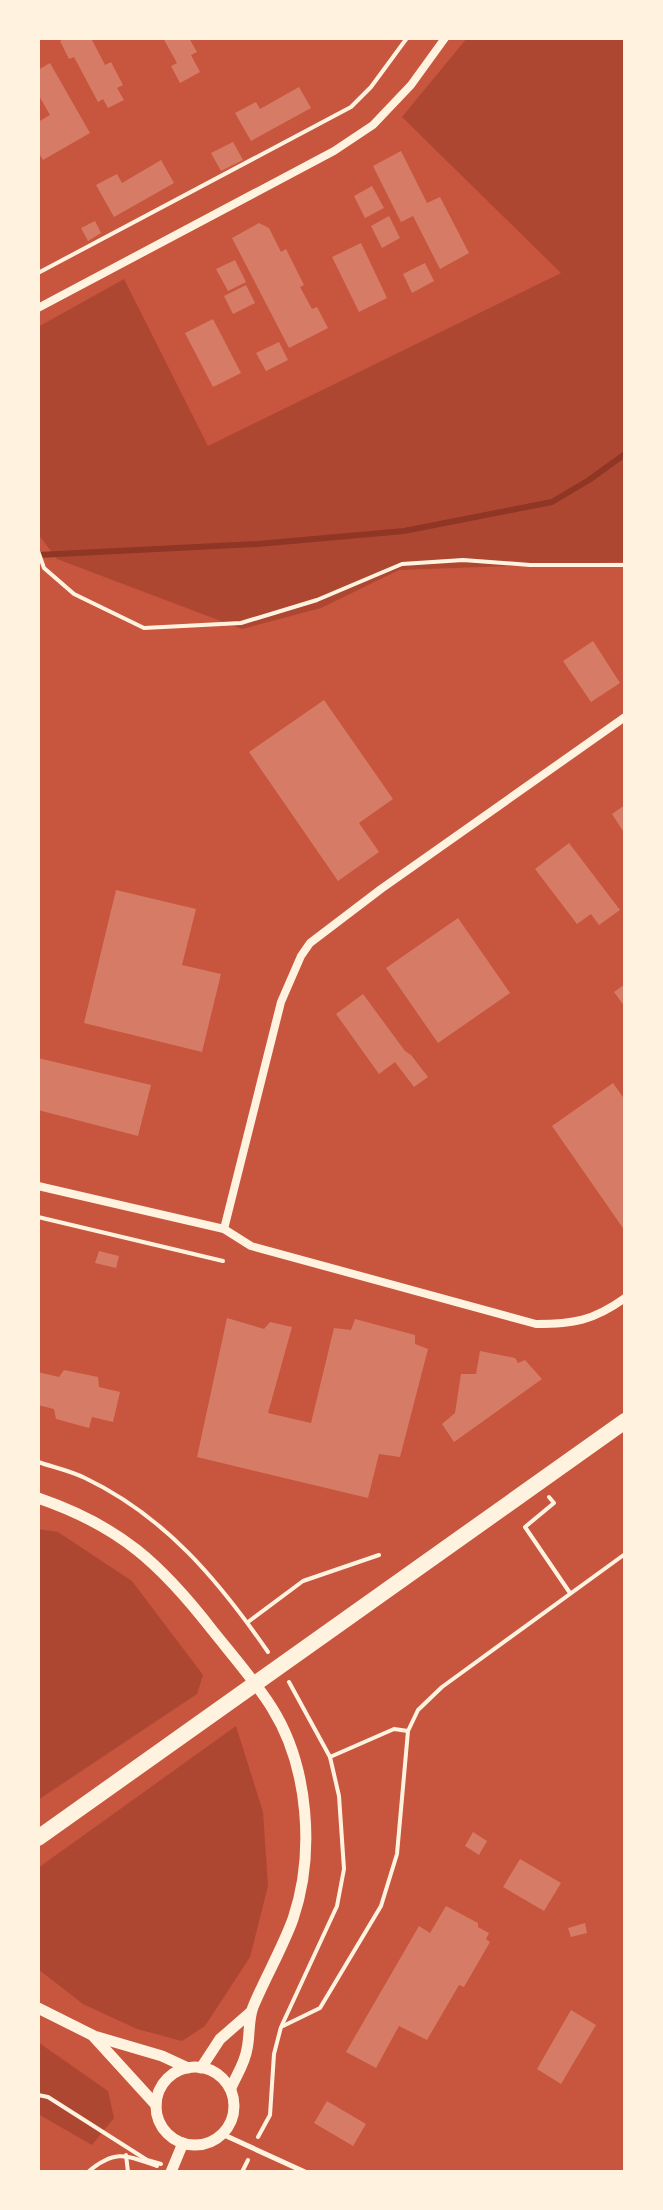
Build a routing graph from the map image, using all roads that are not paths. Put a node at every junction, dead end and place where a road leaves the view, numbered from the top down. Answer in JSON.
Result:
{"nodes":[{"id":1,"x":445,"y":38,"type":"edge"},
{"id":2,"x":38,"y":308,"type":"edge"},
{"id":3,"x":625,"y":717,"type":"edge"},
{"id":4,"x":38,"y":1186,"type":"edge"},
{"id":5,"x":224,"y":1229,"type":"junction"},
{"id":6,"x":625,"y":1298,"type":"edge"},
{"id":7,"x":625,"y":1421,"type":"edge"},
{"id":8,"x":38,"y":1498,"type":"edge"},
{"id":9,"x":70,"y":1815,"type":"junction"},
{"id":10,"x":38,"y":1827,"type":"edge"},
{"id":11,"x":38,"y":1838,"type":"edge"},
{"id":12,"x":38,"y":2008,"type":"edge"},
{"id":13,"x":251,"y":2012,"type":"junction"},
{"id":14,"x":94,"y":2036,"type":"junction"},
{"id":15,"x":188,"y":2068,"type":"junction"},
{"id":16,"x":201,"y":2068,"type":"junction"},
{"id":17,"x":231,"y":2088,"type":"junction"},
{"id":18,"x":156,"y":2105,"type":"junction"},
{"id":19,"x":222,"y":2134,"type":"junction"},
{"id":20,"x":183,"y":2143,"type":"junction"},
{"id":21,"x":172,"y":2170,"type":"edge"},
{"id":22,"x":305,"y":2172,"type":"edge"}],
"edges":[{"from":1,"to":2,"type":"street"},
{"from":3,"to":5,"type":"street"},
{"from":4,"to":5,"type":"street"},
{"from":5,"to":6,"type":"street"},
{"from":7,"to":9,"type":"highway"},
{"from":8,"to":13,"type":"street"},
{"from":9,"to":10,"type":"highway"},
{"from":9,"to":11,"type":"highway"},
{"from":12,"to":14,"type":"street"},
{"from":13,"to":16,"type":"street"},
{"from":13,"to":17,"type":"street"},
{"from":14,"to":15,"type":"street"},
{"from":14,"to":18,"type":"street"},
{"from":15,"to":16,"type":"street"},
{"from":15,"to":18,"type":"street"},
{"from":16,"to":17,"type":"street"},
{"from":17,"to":19,"type":"street"},
{"from":18,"to":20,"type":"street"},
{"from":19,"to":20,"type":"street"},
{"from":19,"to":22,"type":"lane"},
{"from":20,"to":21,"type":"street"}]}
